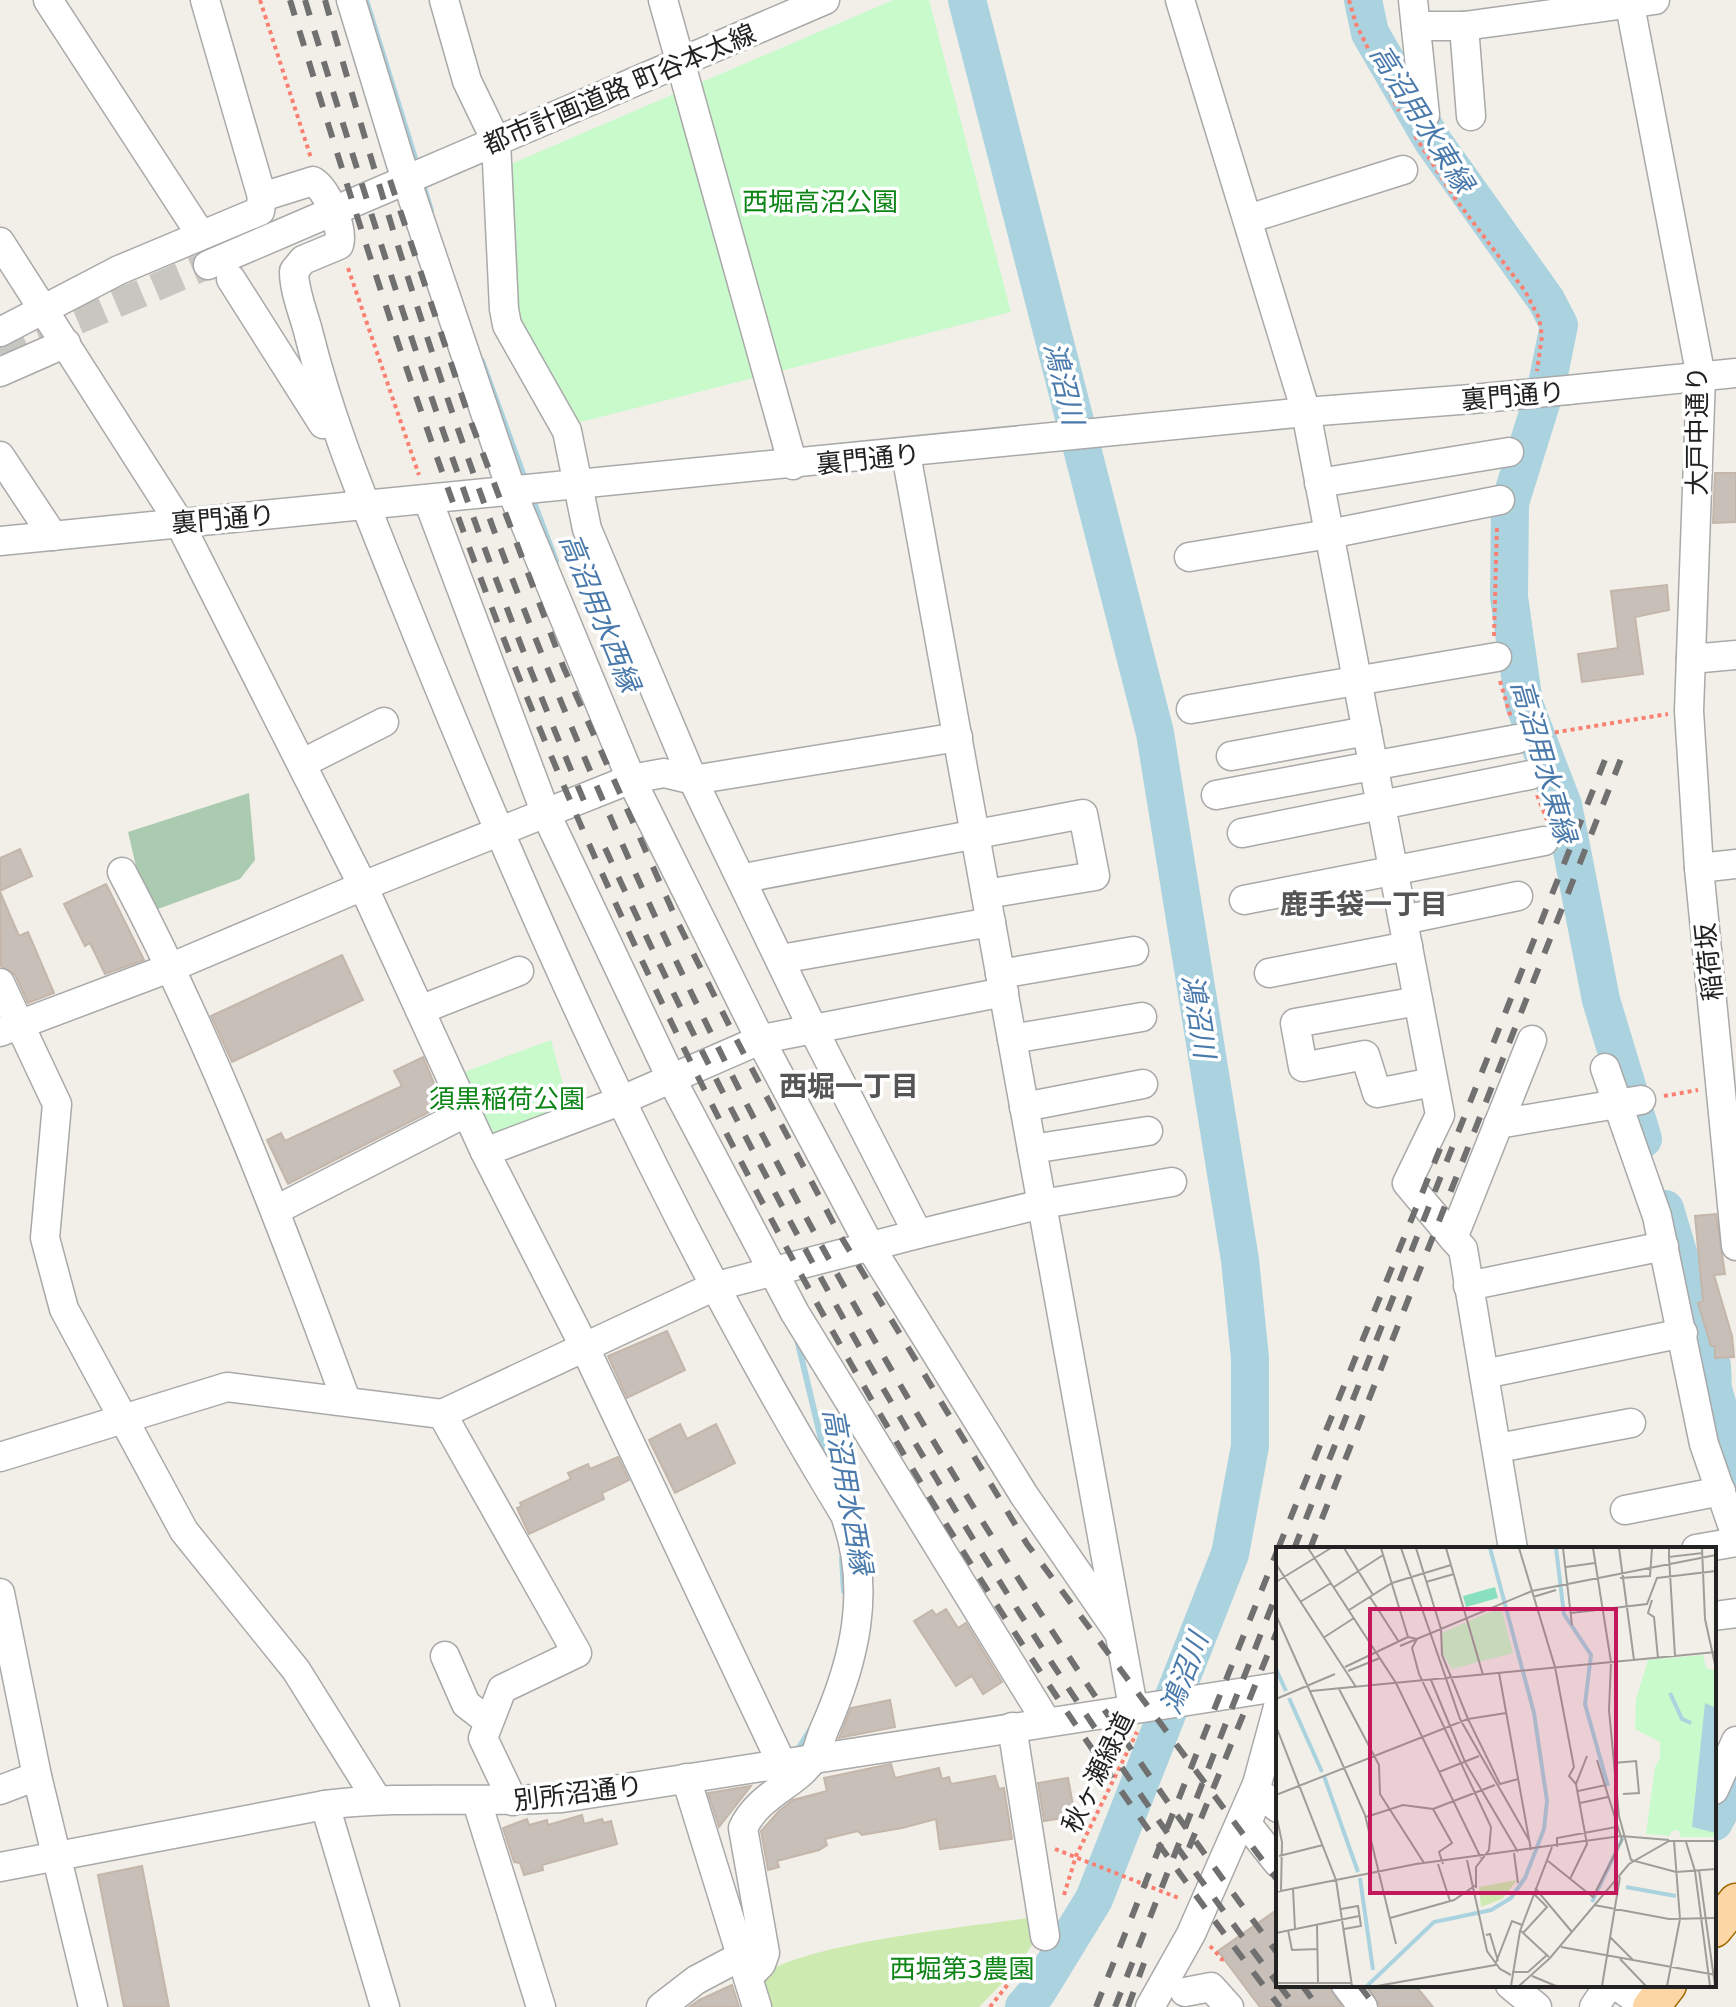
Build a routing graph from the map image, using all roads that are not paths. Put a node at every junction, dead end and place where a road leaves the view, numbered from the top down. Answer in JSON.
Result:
{"nodes":[{"id":1,"x":205,"y":0,"type":"edge"},
{"id":2,"x":351,"y":0,"type":"edge"},
{"id":3,"x":444,"y":0,"type":"edge"},
{"id":4,"x":663,"y":0,"type":"edge"},
{"id":5,"x":825,"y":0,"type":"edge"},
{"id":6,"x":1180,"y":0,"type":"edge"},
{"id":7,"x":1638,"y":1,"type":"edge"},
{"id":8,"x":59,"y":4,"type":"edge"},
{"id":9,"x":1414,"y":13,"type":"edge"},
{"id":10,"x":1464,"y":26,"type":"junction"},
{"id":11,"x":681,"y":60,"type":"junction"},
{"id":12,"x":1471,"y":116,"type":"dead end"},
{"id":13,"x":1411,"y":117,"type":"road end"},
{"id":14,"x":496,"y":141,"type":"junction"},
{"id":15,"x":1403,"y":170,"type":"dead end"},
{"id":16,"x":416,"y":176,"type":"junction"},
{"id":17,"x":262,"y":197,"type":"junction"},
{"id":18,"x":331,"y":212,"type":"junction"},
{"id":19,"x":1248,"y":219,"type":"junction"},
{"id":20,"x":201,"y":235,"type":"junction"},
{"id":21,"x":0,"y":242,"type":"edge"},
{"id":22,"x":44,"y":311,"type":"junction"},
{"id":23,"x":0,"y":332,"type":"edge"},
{"id":24,"x":66,"y":343,"type":"junction"},
{"id":25,"x":0,"y":372,"type":"edge"},
{"id":26,"x":1736,"y":373,"type":"edge"},
{"id":27,"x":1701,"y":377,"type":"junction"},
{"id":28,"x":1306,"y":412,"type":"junction"},
{"id":29,"x":1509,"y":452,"type":"dead end"},
{"id":30,"x":906,"y":454,"type":"junction"},
{"id":31,"x":0,"y":456,"type":"edge"},
{"id":32,"x":345,"y":458,"type":"junction"},
{"id":33,"x":793,"y":465,"type":"junction"},
{"id":34,"x":1319,"y":483,"type":"junction"},
{"id":35,"x":580,"y":484,"type":"junction"},
{"id":36,"x":523,"y":491,"type":"junction"},
{"id":37,"x":428,"y":500,"type":"junction"},
{"id":38,"x":1500,"y":500,"type":"dead end"},
{"id":39,"x":366,"y":505,"type":"junction"},
{"id":40,"x":179,"y":522,"type":"junction"},
{"id":41,"x":1329,"y":534,"type":"junction"},
{"id":42,"x":53,"y":536,"type":"junction"},
{"id":43,"x":0,"y":541,"type":"edge"},
{"id":44,"x":1189,"y":557,"type":"dead end"},
{"id":45,"x":1736,"y":655,"type":"edge"},
{"id":46,"x":1497,"y":657,"type":"dead end"},
{"id":47,"x":1691,"y":659,"type":"junction"},
{"id":48,"x":1357,"y":681,"type":"junction"},
{"id":49,"x":1191,"y":709,"type":"dead end"},
{"id":50,"x":384,"y":722,"type":"dead end"},
{"id":51,"x":1367,"y":731,"type":"junction"},
{"id":52,"x":958,"y":737,"type":"junction"},
{"id":53,"x":1527,"y":737,"type":"road end"},
{"id":54,"x":1231,"y":756,"type":"dead end"},
{"id":55,"x":303,"y":763,"type":"junction"},
{"id":56,"x":1373,"y":766,"type":"junction"},
{"id":57,"x":1530,"y":775,"type":"dead end"},
{"id":58,"x":644,"y":776,"type":"junction"},
{"id":59,"x":693,"y":780,"type":"junction"},
{"id":60,"x":1216,"y":795,"type":"dead end"},
{"id":61,"x":1381,"y":807,"type":"junction"},
{"id":62,"x":546,"y":814,"type":"junction"},
{"id":63,"x":497,"y":833,"type":"junction"},
{"id":64,"x":1242,"y":833,"type":"dead end"},
{"id":65,"x":975,"y":834,"type":"junction"},
{"id":66,"x":1539,"y":843,"type":"dead end"},
{"id":67,"x":1736,"y":864,"type":"edge"},
{"id":68,"x":1699,"y":868,"type":"junction"},
{"id":69,"x":122,"y":872,"type":"dead end"},
{"id":70,"x":1393,"y":872,"type":"junction"},
{"id":71,"x":744,"y":878,"type":"junction"},
{"id":72,"x":363,"y":886,"type":"junction"},
{"id":73,"x":986,"y":894,"type":"junction"},
{"id":74,"x":1518,"y":896,"type":"dead end"},
{"id":75,"x":1244,"y":900,"type":"dead end"},
{"id":76,"x":991,"y":922,"type":"junction"},
{"id":77,"x":1405,"y":933,"type":"junction"},
{"id":78,"x":1134,"y":951,"type":"dead end"},
{"id":79,"x":781,"y":959,"type":"junction"},
{"id":80,"x":172,"y":967,"type":"junction"},
{"id":81,"x":519,"y":971,"type":"dead end"},
{"id":82,"x":1269,"y":973,"type":"dead end"},
{"id":83,"x":0,"y":983,"type":"edge"},
{"id":84,"x":1002,"y":983,"type":"junction"},
{"id":85,"x":1418,"y":1001,"type":"junction"},
{"id":86,"x":420,"y":1010,"type":"junction"},
{"id":87,"x":1142,"y":1017,"type":"dead end"},
{"id":88,"x":812,"y":1027,"type":"junction"},
{"id":89,"x":10,"y":1028,"type":"edge"},
{"id":90,"x":768,"y":1037,"type":"junction"},
{"id":91,"x":1012,"y":1039,"type":"junction"},
{"id":92,"x":1532,"y":1040,"type":"dead end"},
{"id":93,"x":1605,"y":1068,"type":"dead end"},
{"id":94,"x":672,"y":1080,"type":"junction"},
{"id":95,"x":1433,"y":1082,"type":"junction"},
{"id":96,"x":1143,"y":1084,"type":"dead end"},
{"id":97,"x":1720,"y":1087,"type":"edge"},
{"id":98,"x":620,"y":1101,"type":"junction"},
{"id":99,"x":1627,"y":1103,"type":"junction"},
{"id":100,"x":1024,"y":1107,"type":"junction"},
{"id":101,"x":467,"y":1112,"type":"junction"},
{"id":102,"x":1498,"y":1124,"type":"junction"},
{"id":103,"x":1148,"y":1131,"type":"dead end"},
{"id":104,"x":1032,"y":1149,"type":"junction"},
{"id":105,"x":485,"y":1152,"type":"junction"},
{"id":106,"x":1172,"y":1182,"type":"dead end"},
{"id":107,"x":1042,"y":1204,"type":"junction"},
{"id":108,"x":276,"y":1210,"type":"junction"},
{"id":109,"x":918,"y":1234,"type":"junction"},
{"id":110,"x":1453,"y":1238,"type":"junction"},
{"id":111,"x":1664,"y":1246,"type":"junction"},
{"id":112,"x":1736,"y":1246,"type":"edge"},
{"id":113,"x":871,"y":1248,"type":"junction"},
{"id":114,"x":773,"y":1271,"type":"junction"},
{"id":115,"x":1468,"y":1286,"type":"junction"},
{"id":116,"x":713,"y":1287,"type":"junction"},
{"id":117,"x":1683,"y":1333,"type":"junction"},
{"id":118,"x":584,"y":1346,"type":"junction"},
{"id":119,"x":1484,"y":1374,"type":"junction"},
{"id":120,"x":346,"y":1400,"type":"junction"},
{"id":121,"x":442,"y":1414,"type":"junction"},
{"id":122,"x":121,"y":1417,"type":"junction"},
{"id":123,"x":1631,"y":1423,"type":"dead end"},
{"id":124,"x":1498,"y":1448,"type":"junction"},
{"id":125,"x":0,"y":1457,"type":"edge"},
{"id":126,"x":1721,"y":1491,"type":"junction"},
{"id":127,"x":1625,"y":1510,"type":"dead end"},
{"id":128,"x":1736,"y":1536,"type":"edge"},
{"id":129,"x":1736,"y":1542,"type":"edge"},
{"id":130,"x":1513,"y":1547,"type":"edge"},
{"id":131,"x":1707,"y":1547,"type":"edge"},
{"id":132,"x":1,"y":1604,"type":"edge"},
{"id":133,"x":1736,"y":1613,"type":"edge"},
{"id":134,"x":1716,"y":1616,"type":"edge"},
{"id":135,"x":1119,"y":1633,"type":"junction"},
{"id":136,"x":445,"y":1656,"type":"dead end"},
{"id":137,"x":1276,"y":1687,"type":"edge"},
{"id":138,"x":1146,"y":1705,"type":"junction"},
{"id":139,"x":488,"y":1721,"type":"junction"},
{"id":140,"x":1046,"y":1721,"type":"junction"},
{"id":141,"x":1276,"y":1724,"type":"edge"},
{"id":142,"x":1012,"y":1727,"type":"junction"},
{"id":143,"x":1736,"y":1741,"type":"edge"},
{"id":144,"x":793,"y":1762,"type":"junction"},
{"id":145,"x":37,"y":1776,"type":"junction"},
{"id":146,"x":686,"y":1778,"type":"junction"},
{"id":147,"x":1716,"y":1786,"type":"edge"},
{"id":148,"x":0,"y":1790,"type":"edge"},
{"id":149,"x":1268,"y":1792,"type":"edge"},
{"id":150,"x":376,"y":1798,"type":"junction"},
{"id":151,"x":513,"y":1801,"type":"junction"},
{"id":152,"x":477,"y":1802,"type":"junction"},
{"id":153,"x":325,"y":1805,"type":"junction"},
{"id":154,"x":1276,"y":1806,"type":"edge"},
{"id":155,"x":57,"y":1856,"type":"junction"},
{"id":156,"x":1276,"y":1860,"type":"edge"},
{"id":157,"x":0,"y":1867,"type":"edge"},
{"id":158,"x":1045,"y":1936,"type":"road end"},
{"id":159,"x":746,"y":1965,"type":"junction"},
{"id":160,"x":1348,"y":1987,"type":"edge"},
{"id":161,"x":1512,"y":1987,"type":"edge"},
{"id":162,"x":1659,"y":1987,"type":"edge"},
{"id":163,"x":1183,"y":1990,"type":"edge"},
{"id":164,"x":1629,"y":1994,"type":"edge"},
{"id":165,"x":93,"y":2007,"type":"edge"},
{"id":166,"x":385,"y":2007,"type":"edge"},
{"id":167,"x":541,"y":2007,"type":"edge"},
{"id":168,"x":661,"y":2007,"type":"edge"},
{"id":169,"x":757,"y":2007,"type":"edge"},
{"id":170,"x":1150,"y":2007,"type":"edge"},
{"id":171,"x":1229,"y":2007,"type":"edge"},
{"id":172,"x":1363,"y":2007,"type":"edge"},
{"id":173,"x":1537,"y":2007,"type":"edge"},
{"id":174,"x":1594,"y":2007,"type":"edge"}],
"edges":[{"from":1,"to":17,"type":"street"},
{"from":2,"to":16,"type":"street"},
{"from":3,"to":14,"type":"street"},
{"from":4,"to":11,"type":"street"},
{"from":5,"to":11,"type":"street","name":"都市計画道路 町谷本太線"},
{"from":6,"to":19,"type":"street"},
{"from":7,"to":10,"type":"street"},
{"from":7,"to":27,"type":"street","name":"大戸中通り"},
{"from":8,"to":20,"type":"street"},
{"from":9,"to":10,"type":"street"},
{"from":9,"to":13,"type":"street"},
{"from":10,"to":12,"type":"street"},
{"from":11,"to":14,"type":"street","name":"都市計画道路 町谷本太線"},
{"from":11,"to":33,"type":"street"},
{"from":14,"to":16,"type":"street","name":"都市計画道路 町谷本太線"},
{"from":14,"to":35,"type":"street"},
{"from":15,"to":19,"type":"street"},
{"from":16,"to":18,"type":"street","name":"都市計画道路 町谷本太線"},
{"from":16,"to":36,"type":"street"},
{"from":17,"to":18,"type":"street"},
{"from":17,"to":20,"type":"street"},
{"from":18,"to":32,"type":"street"},
{"from":18,"to":32,"type":"street","name":"都市計画道路 町谷本太線"},
{"from":19,"to":28,"type":"street"},
{"from":20,"to":22,"type":"street"},
{"from":21,"to":22,"type":"street"},
{"from":22,"to":23,"type":"street"},
{"from":22,"to":24,"type":"street"},
{"from":24,"to":25,"type":"street"},
{"from":24,"to":40,"type":"street"},
{"from":26,"to":27,"type":"street","name":"裏門通り"},
{"from":27,"to":28,"type":"street","name":"裏門通り","bridge":true},
{"from":27,"to":47,"type":"street","name":"大戸中通り"},
{"from":28,"to":30,"type":"street","name":"裏門通り"},
{"from":28,"to":34,"type":"street"},
{"from":29,"to":34,"type":"street"},
{"from":30,"to":33,"type":"street","name":"裏門通り"},
{"from":30,"to":52,"type":"street"},
{"from":31,"to":42,"type":"street"},
{"from":32,"to":39,"type":"street"},
{"from":33,"to":35,"type":"street","name":"裏門通り"},
{"from":34,"to":41,"type":"street"},
{"from":35,"to":36,"type":"street","name":"裏門通り"},
{"from":35,"to":59,"type":"street"},
{"from":36,"to":37,"type":"street","name":"裏門通り"},
{"from":36,"to":58,"type":"street"},
{"from":37,"to":39,"type":"street","name":"裏門通り"},
{"from":37,"to":62,"type":"street"},
{"from":38,"to":41,"type":"street"},
{"from":39,"to":40,"type":"street","name":"裏門通り"},
{"from":39,"to":63,"type":"street"},
{"from":40,"to":42,"type":"street","name":"裏門通り"},
{"from":40,"to":55,"type":"street"},
{"from":41,"to":44,"type":"street"},
{"from":41,"to":48,"type":"street"},
{"from":42,"to":43,"type":"street","name":"裏門通り"},
{"from":45,"to":47,"type":"street"},
{"from":46,"to":48,"type":"street"},
{"from":47,"to":68,"type":"street","name":"大戸中通り"},
{"from":48,"to":49,"type":"street"},
{"from":48,"to":51,"type":"street"},
{"from":50,"to":55,"type":"street"},
{"from":51,"to":54,"type":"street"},
{"from":51,"to":56,"type":"street"},
{"from":52,"to":59,"type":"street"},
{"from":52,"to":65,"type":"street"},
{"from":53,"to":56,"type":"street"},
{"from":55,"to":72,"type":"street"},
{"from":56,"to":60,"type":"street"},
{"from":56,"to":61,"type":"street"},
{"from":57,"to":61,"type":"street"},
{"from":58,"to":59,"type":"street"},
{"from":58,"to":62,"type":"street"},
{"from":58,"to":90,"type":"street"},
{"from":59,"to":71,"type":"street"},
{"from":61,"to":64,"type":"street"},
{"from":61,"to":70,"type":"street"},
{"from":62,"to":63,"type":"street"},
{"from":62,"to":94,"type":"street"},
{"from":63,"to":72,"type":"street"},
{"from":63,"to":98,"type":"street"},
{"from":65,"to":71,"type":"street"},
{"from":65,"to":73,"type":"street"},
{"from":65,"to":73,"type":"street"},
{"from":66,"to":70,"type":"street"},
{"from":67,"to":68,"type":"street"},
{"from":68,"to":97,"type":"street","name":"稲荷坂"},
{"from":69,"to":80,"type":"street"},
{"from":70,"to":75,"type":"street"},
{"from":70,"to":77,"type":"street"},
{"from":71,"to":79,"type":"street"},
{"from":72,"to":80,"type":"street"},
{"from":72,"to":86,"type":"street"},
{"from":73,"to":76,"type":"street"},
{"from":74,"to":77,"type":"street"},
{"from":76,"to":79,"type":"street"},
{"from":76,"to":84,"type":"street"},
{"from":77,"to":82,"type":"street"},
{"from":77,"to":85,"type":"street"},
{"from":78,"to":84,"type":"street"},
{"from":79,"to":88,"type":"street"},
{"from":80,"to":89,"type":"street"},
{"from":80,"to":108,"type":"street"},
{"from":81,"to":86,"type":"street"},
{"from":83,"to":89,"type":"street"},
{"from":84,"to":88,"type":"street"},
{"from":84,"to":91,"type":"street"},
{"from":85,"to":95,"type":"street"},
{"from":85,"to":95,"type":"street"},
{"from":86,"to":101,"type":"street"},
{"from":87,"to":91,"type":"street"},
{"from":88,"to":90,"type":"street"},
{"from":88,"to":109,"type":"street"},
{"from":89,"to":122,"type":"street"},
{"from":90,"to":94,"type":"street"},
{"from":90,"to":113,"type":"street"},
{"from":91,"to":100,"type":"street"},
{"from":92,"to":102,"type":"street"},
{"from":93,"to":99,"type":"street"},
{"from":94,"to":98,"type":"street"},
{"from":94,"to":114,"type":"street"},
{"from":95,"to":110,"type":"street"},
{"from":96,"to":100,"type":"street"},
{"from":97,"to":112,"type":"street","name":"稲荷坂"},
{"from":98,"to":105,"type":"street"},
{"from":98,"to":116,"type":"street"},
{"from":99,"to":102,"type":"street"},
{"from":99,"to":111,"type":"street"},
{"from":100,"to":104,"type":"street"},
{"from":101,"to":105,"type":"street"},
{"from":101,"to":108,"type":"street"},
{"from":102,"to":110,"type":"street"},
{"from":103,"to":104,"type":"street"},
{"from":104,"to":107,"type":"street"},
{"from":105,"to":118,"type":"street"},
{"from":106,"to":107,"type":"street"},
{"from":107,"to":109,"type":"street"},
{"from":107,"to":135,"type":"street"},
{"from":108,"to":120,"type":"street"},
{"from":109,"to":113,"type":"street"},
{"from":110,"to":115,"type":"street"},
{"from":111,"to":115,"type":"street"},
{"from":111,"to":117,"type":"street"},
{"from":113,"to":114,"type":"street"},
{"from":113,"to":135,"type":"street"},
{"from":114,"to":116,"type":"street"},
{"from":114,"to":140,"type":"street"},
{"from":115,"to":119,"type":"street"},
{"from":116,"to":118,"type":"street"},
{"from":116,"to":144,"type":"street"},
{"from":117,"to":119,"type":"street"},
{"from":117,"to":126,"type":"street"},
{"from":118,"to":121,"type":"street"},
{"from":118,"to":144,"type":"street"},
{"from":119,"to":124,"type":"street"},
{"from":120,"to":121,"type":"street"},
{"from":120,"to":122,"type":"street"},
{"from":121,"to":139,"type":"street"},
{"from":122,"to":125,"type":"street"},
{"from":122,"to":150,"type":"street"},
{"from":123,"to":124,"type":"street"},
{"from":124,"to":130,"type":"street"},
{"from":126,"to":127,"type":"street"},
{"from":126,"to":128,"type":"street"},
{"from":129,"to":131,"type":"street"},
{"from":132,"to":145,"type":"street"},
{"from":133,"to":134,"type":"street"},
{"from":135,"to":138,"type":"street"},
{"from":136,"to":139,"type":"street"},
{"from":137,"to":138,"type":"street","name":"別所沼通り"},
{"from":138,"to":140,"type":"street","name":"別所沼通り"},
{"from":139,"to":151,"type":"street"},
{"from":140,"to":142,"type":"street","name":"別所沼通り"},
{"from":141,"to":149,"type":"street"},
{"from":142,"to":144,"type":"street","name":"別所沼通り"},
{"from":142,"to":158,"type":"street"},
{"from":143,"to":147,"type":"street"},
{"from":144,"to":146,"type":"street","name":"別所沼通り"},
{"from":144,"to":159,"type":"street"},
{"from":145,"to":148,"type":"street"},
{"from":145,"to":155,"type":"street"},
{"from":146,"to":151,"type":"street","name":"別所沼通り"},
{"from":146,"to":159,"type":"street"},
{"from":149,"to":163,"type":"street"},
{"from":150,"to":152,"type":"street","name":"別所沼通り"},
{"from":150,"to":153,"type":"street","name":"別所沼通り"},
{"from":151,"to":152,"type":"street","name":"別所沼通り"},
{"from":152,"to":167,"type":"street"},
{"from":153,"to":155,"type":"street","name":"別所沼通り"},
{"from":153,"to":166,"type":"street"},
{"from":154,"to":156,"type":"street"},
{"from":155,"to":157,"type":"street","name":"別所沼通り"},
{"from":155,"to":165,"type":"street"},
{"from":159,"to":168,"type":"street"},
{"from":159,"to":169,"type":"street"},
{"from":160,"to":172,"type":"street"},
{"from":161,"to":173,"type":"street"},
{"from":162,"to":164,"type":"main road"},
{"from":163,"to":170,"type":"street"},
{"from":163,"to":171,"type":"street"},
{"from":164,"to":174,"type":"street"}]}
